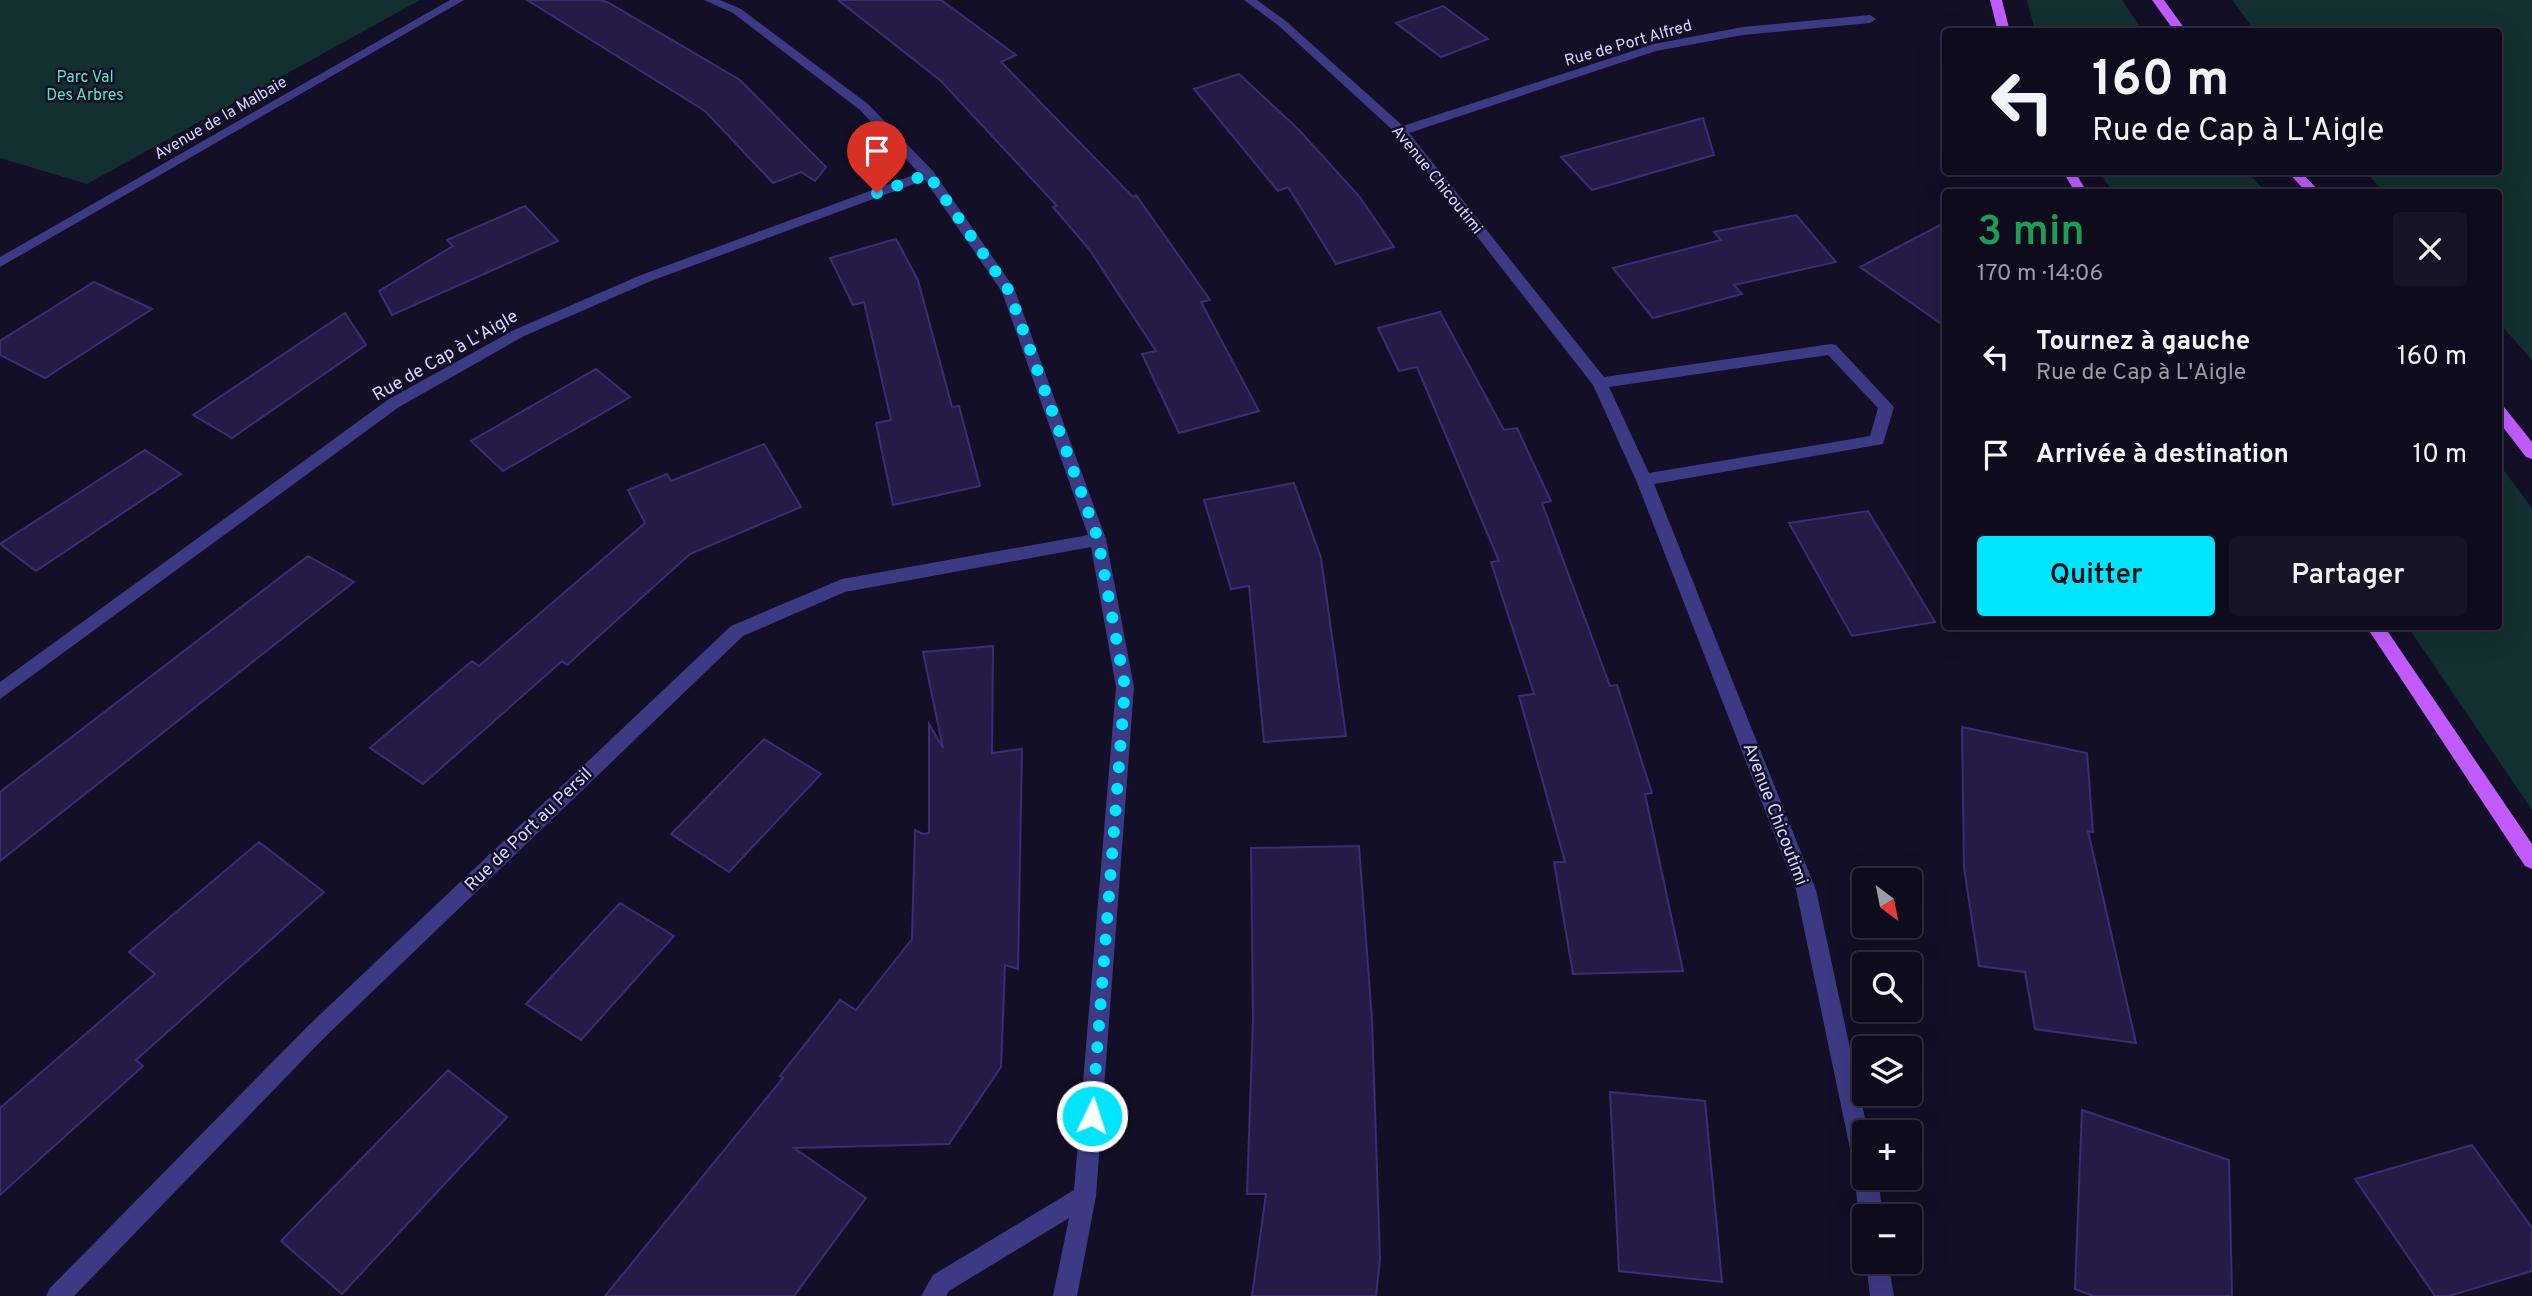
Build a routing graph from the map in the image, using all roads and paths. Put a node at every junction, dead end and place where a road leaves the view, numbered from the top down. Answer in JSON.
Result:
{"nodes":[{"id":1,"x":458,"y":0,"type":"edge"},
{"id":2,"x":710,"y":0,"type":"edge"},
{"id":3,"x":1250,"y":0,"type":"edge"},
{"id":4,"x":1996,"y":0,"type":"edge"},
{"id":5,"x":2158,"y":0,"type":"edge"},
{"id":6,"x":1870,"y":19,"type":"dead end"},
{"id":7,"x":2003,"y":28,"type":"edge"},
{"id":8,"x":2178,"y":28,"type":"edge"},
{"id":9,"x":1401,"y":131,"type":"junction"},
{"id":10,"x":928,"y":174,"type":"junction"},
{"id":11,"x":2297,"y":175,"type":"edge"},
{"id":12,"x":2309,"y":189,"type":"edge"},
{"id":13,"x":0,"y":263,"type":"edge"},
{"id":14,"x":1600,"y":383,"type":"junction"},
{"id":15,"x":2502,"y":415,"type":"edge"},
{"id":16,"x":2532,"y":453,"type":"edge"},
{"id":17,"x":1644,"y":480,"type":"junction"},
{"id":18,"x":1098,"y":539,"type":"junction"},
{"id":19,"x":2377,"y":630,"type":"edge"},
{"id":20,"x":0,"y":692,"type":"edge"},
{"id":21,"x":2532,"y":860,"type":"edge"},
{"id":22,"x":1855,"y":1120,"type":"edge"},
{"id":23,"x":1085,"y":1196,"type":"junction"},
{"id":24,"x":1878,"y":1274,"type":"edge"},
{"id":25,"x":58,"y":1296,"type":"edge"},
{"id":26,"x":933,"y":1296,"type":"edge"},
{"id":27,"x":1065,"y":1296,"type":"edge"},
{"id":28,"x":1881,"y":1296,"type":"edge"}],
"edges":[{"from":1,"to":13,"type":"street","name":"Avenue de la Malbaie"},
{"from":2,"to":10,"type":"street"},
{"from":3,"to":9,"type":"street","name":"Avenue Chicoutimi"},
{"from":4,"to":7,"type":"main road"},
{"from":5,"to":8,"type":"main road"},
{"from":6,"to":9,"type":"street","name":"Rue de Port Alfred"},
{"from":9,"to":14,"type":"street","name":"Avenue Chicoutimi"},
{"from":10,"to":18,"type":"street"},
{"from":10,"to":20,"type":"street","name":"Rue de Cap à L'Aigle"},
{"from":11,"to":12,"type":"main road"},
{"from":14,"to":17,"type":"street","name":"Avenue Chicoutimi"},
{"from":14,"to":17,"type":"street"},
{"from":15,"to":16,"type":"main road"},
{"from":17,"to":22,"type":"street","name":"Avenue Chicoutimi"},
{"from":18,"to":23,"type":"street"},
{"from":18,"to":25,"type":"street","name":"Rue de Port au Persil"},
{"from":19,"to":21,"type":"main road"},
{"from":23,"to":26,"type":"street"},
{"from":23,"to":27,"type":"street"},
{"from":24,"to":28,"type":"street"}]}
